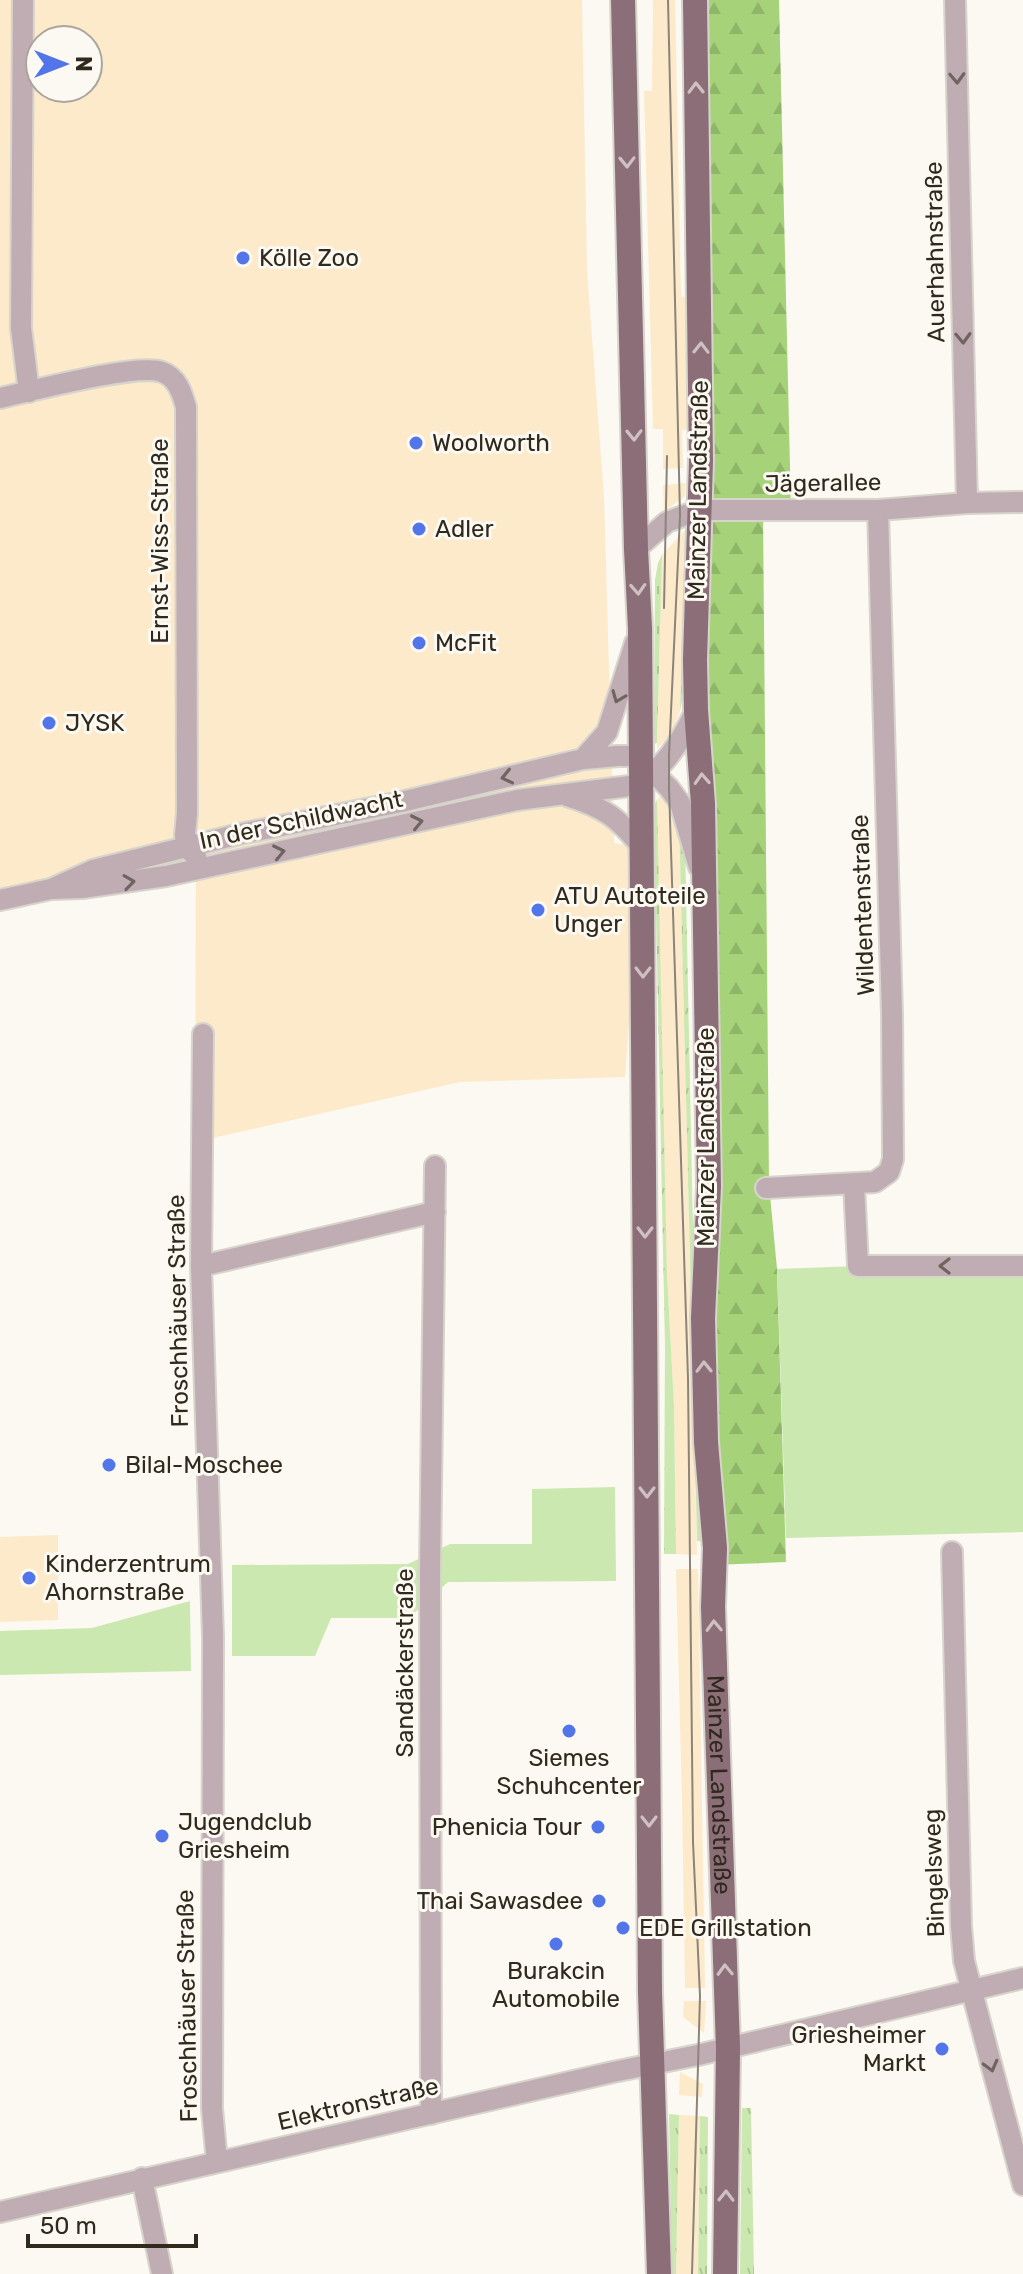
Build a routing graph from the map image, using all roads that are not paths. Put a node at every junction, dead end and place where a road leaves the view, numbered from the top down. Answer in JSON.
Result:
{"nodes":[{"id":1,"x":23,"y":0,"type":"edge"},
{"id":2,"x":623,"y":0,"type":"edge"},
{"id":3,"x":695,"y":0,"type":"edge"},
{"id":4,"x":955,"y":0,"type":"edge"},
{"id":5,"x":29,"y":392,"type":"junction"},
{"id":6,"x":0,"y":398,"type":"edge"},
{"id":7,"x":1023,"y":502,"type":"edge"},
{"id":8,"x":967,"y":503,"type":"junction"},
{"id":9,"x":699,"y":510,"type":"junction"},
{"id":10,"x":878,"y":510,"type":"junction"},
{"id":11,"x":636,"y":549,"type":"junction"},
{"id":12,"x":640,"y":628,"type":"junction"},
{"id":13,"x":696,"y":710,"type":"junction"},
{"id":14,"x":583,"y":759,"type":"junction"},
{"id":15,"x":645,"y":771,"type":"junction"},
{"id":16,"x":560,"y":793,"type":"junction"},
{"id":17,"x":187,"y":813,"type":"junction"},
{"id":18,"x":240,"y":834,"type":"junction"},
{"id":19,"x":186,"y":847,"type":"junction"},
{"id":20,"x":642,"y":847,"type":"junction"},
{"id":21,"x":218,"y":865,"type":"junction"},
{"id":22,"x":704,"y":885,"type":"junction"},
{"id":23,"x":51,"y":889,"type":"junction"},
{"id":24,"x":0,"y":900,"type":"edge"},
{"id":25,"x":203,"y":1034,"type":"dead end"},
{"id":26,"x":435,"y":1166,"type":"dead end"},
{"id":27,"x":854,"y":1184,"type":"junction"},
{"id":28,"x":766,"y":1188,"type":"dead end"},
{"id":29,"x":435,"y":1212,"type":"junction"},
{"id":30,"x":201,"y":1266,"type":"junction"},
{"id":31,"x":1023,"y":1266,"type":"edge"},
{"id":32,"x":952,"y":1552,"type":"dead end"},
{"id":33,"x":1023,"y":1978,"type":"edge"},
{"id":34,"x":971,"y":1991,"type":"junction"},
{"id":35,"x":728,"y":2048,"type":"junction"},
{"id":36,"x":653,"y":2064,"type":"junction"},
{"id":37,"x":431,"y":2114,"type":"junction"},
{"id":38,"x":217,"y":2162,"type":"junction"},
{"id":39,"x":142,"y":2178,"type":"junction"},
{"id":40,"x":1023,"y":2185,"type":"edge"},
{"id":41,"x":0,"y":2212,"type":"edge"},
{"id":42,"x":162,"y":2274,"type":"edge"},
{"id":43,"x":659,"y":2274,"type":"edge"},
{"id":44,"x":725,"y":2274,"type":"edge"}],
"edges":[{"from":1,"to":5,"type":"street"},
{"from":2,"to":11,"type":"main road","one_way":true},
{"from":9,"to":3,"type":"main road","name":"Mainzer Landstraße","one_way":true},
{"from":4,"to":8,"type":"street","name":"Auerhahnstraße","one_way":true},
{"from":5,"to":6,"type":"street","name":"Ernst-Wiss-Straße"},
{"from":5,"to":17,"type":"street","name":"Ernst-Wiss-Straße"},
{"from":7,"to":8,"type":"street","name":"Jägerallee"},
{"from":8,"to":10,"type":"street","name":"Jägerallee"},
{"from":9,"to":10,"type":"street","name":"Jägerallee"},
{"from":9,"to":11,"type":"street","name":"Jägerallee"},
{"from":9,"to":13,"type":"main road","name":"Mainzer Landstraße"},
{"from":10,"to":27,"type":"street","name":"Wildentenstraße"},
{"from":11,"to":12,"type":"main road","one_way":true},
{"from":12,"to":14,"type":"street","one_way":true},
{"from":12,"to":15,"type":"main road"},
{"from":13,"to":15,"type":"street"},
{"from":22,"to":13,"type":"main road","name":"Mainzer Landstraße","one_way":true},
{"from":14,"to":15,"type":"street","name":"In der Schildwacht"},
{"from":14,"to":18,"type":"street","name":"In der Schildwacht","one_way":true},
{"from":15,"to":16,"type":"street","name":"In der Schildwacht"},
{"from":15,"to":20,"type":"main road"},
{"from":15,"to":22,"type":"street"},
{"from":16,"to":20,"type":"street"},
{"from":21,"to":16,"type":"street","name":"In der Schildwacht","one_way":true},
{"from":17,"to":18,"type":"street","name":"In der Schildwacht"},
{"from":17,"to":19,"type":"street","name":"Ernst-Wiss-Straße"},
{"from":18,"to":19,"type":"street","name":"In der Schildwacht"},
{"from":19,"to":21,"type":"street"},
{"from":19,"to":23,"type":"street","name":"In der Schildwacht"},
{"from":20,"to":36,"type":"main road","one_way":true},
{"from":23,"to":21,"type":"street","name":"In der Schildwacht","one_way":true},
{"from":35,"to":22,"type":"main road","name":"Mainzer Landstraße","one_way":true},
{"from":23,"to":24,"type":"street","name":"In der Schildwacht"},
{"from":25,"to":30,"type":"street","name":"Froschhäuser Straße"},
{"from":26,"to":29,"type":"street","name":"Sandäckerstraße"},
{"from":27,"to":28,"type":"street","name":"Wildentenstraße"},
{"from":31,"to":27,"type":"street","one_way":true},
{"from":29,"to":30,"type":"street"},
{"from":29,"to":37,"type":"street","name":"Sandäckerstraße"},
{"from":30,"to":38,"type":"street","name":"Froschhäuser Straße"},
{"from":32,"to":34,"type":"street","name":"Bingelsweg"},
{"from":33,"to":34,"type":"street","name":"Elektronstraße"},
{"from":34,"to":35,"type":"street","name":"Elektronstraße"},
{"from":34,"to":40,"type":"street","name":"Bingelsweg","one_way":true},
{"from":35,"to":36,"type":"street","name":"Elektronstraße"},
{"from":44,"to":35,"type":"main road","name":"Mainzer Landstraße","one_way":true},
{"from":36,"to":37,"type":"street","name":"Elektronstraße"},
{"from":36,"to":43,"type":"main road"},
{"from":37,"to":38,"type":"street","name":"Elektronstraße"},
{"from":38,"to":39,"type":"street","name":"Elektronstraße"},
{"from":39,"to":41,"type":"street","name":"Elektronstraße"},
{"from":39,"to":42,"type":"street"}]}
